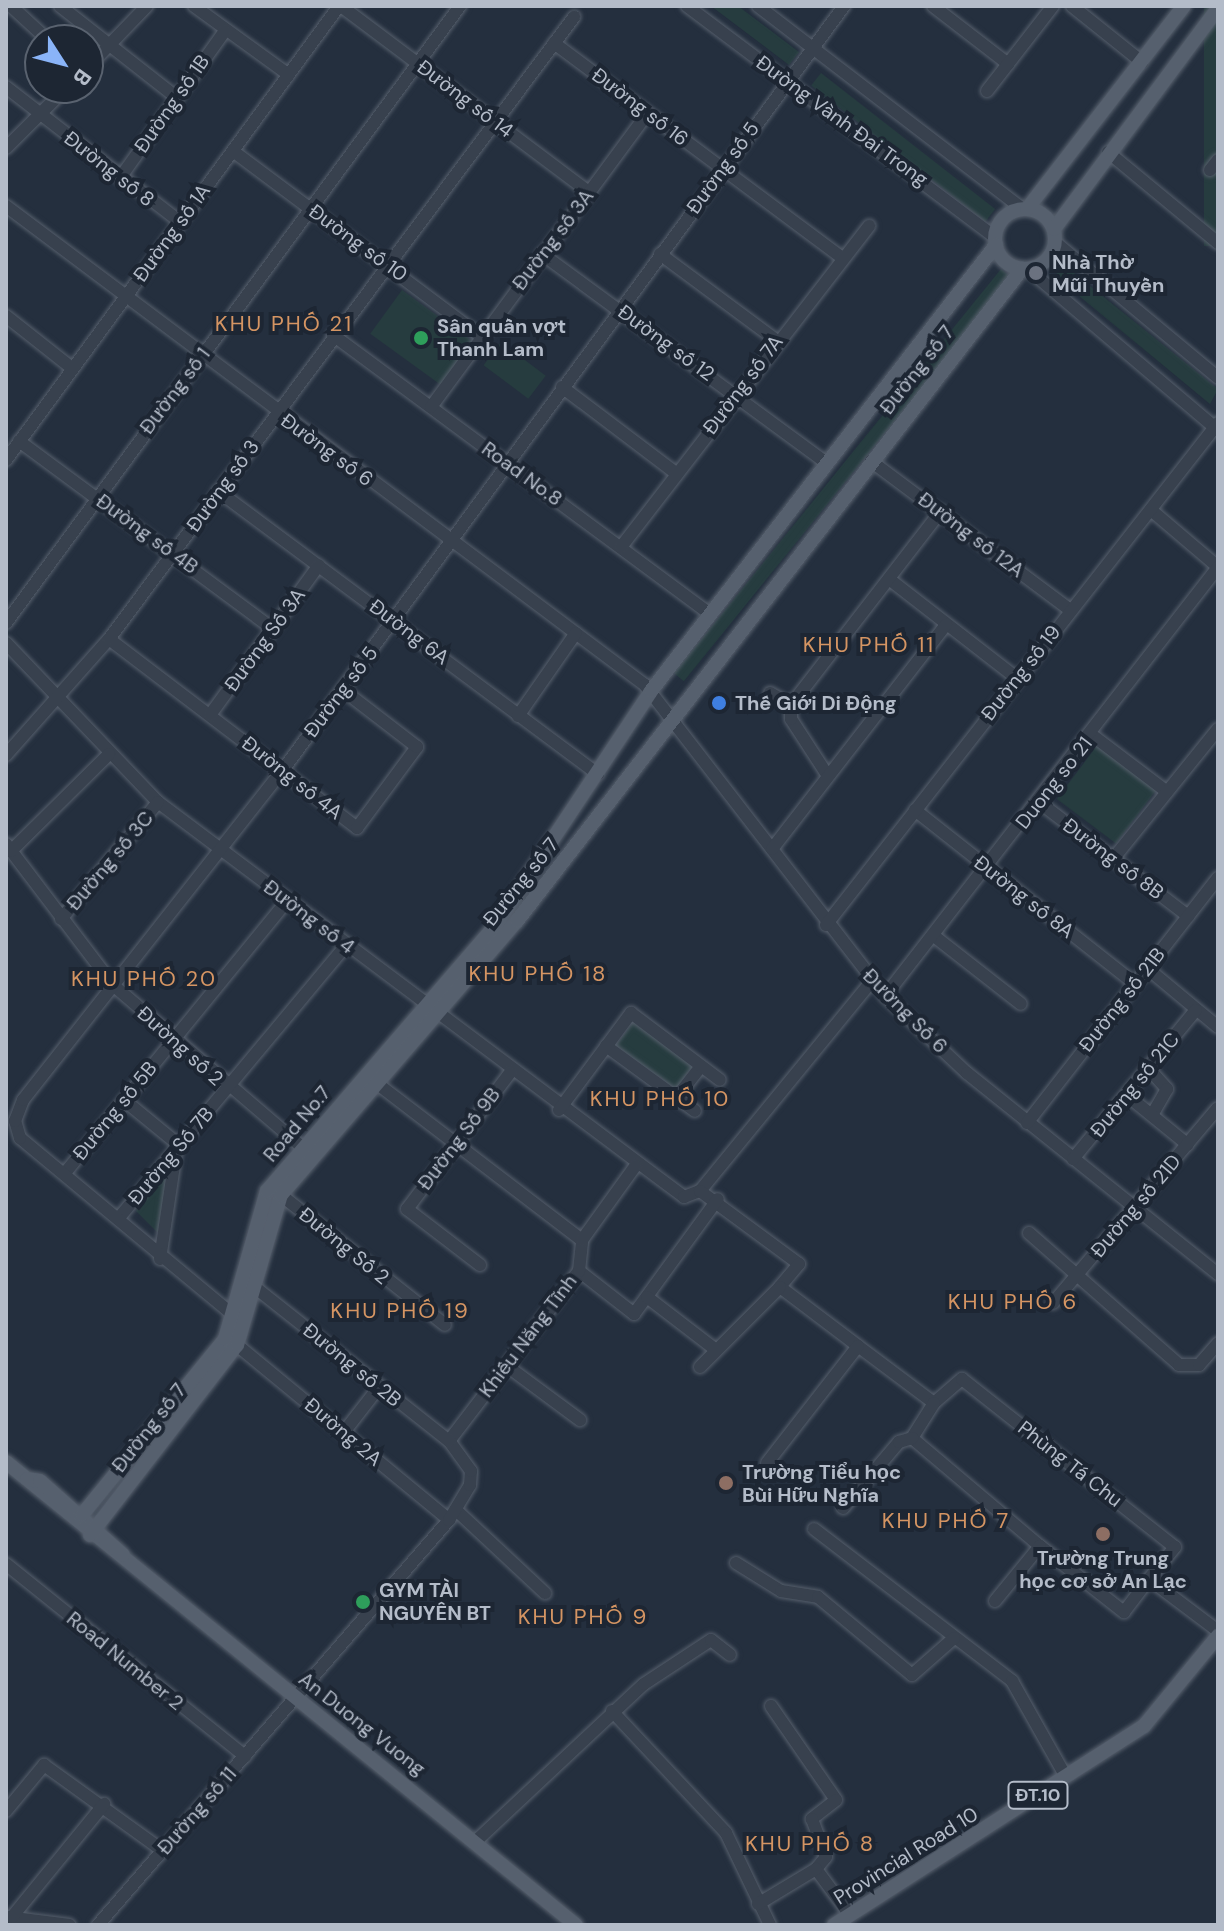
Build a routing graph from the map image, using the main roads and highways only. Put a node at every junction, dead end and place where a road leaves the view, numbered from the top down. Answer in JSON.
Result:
{"nodes":[{"id":1,"x":1184,"y":6,"type":"edge"},
{"id":2,"x":1218,"y":8,"type":"edge"},
{"id":3,"x":1025,"y":209,"type":"junction"},
{"id":4,"x":1054,"y":235,"type":"junction"},
{"id":5,"x":996,"y":241,"type":"junction"},
{"id":6,"x":1025,"y":269,"type":"junction"},
{"id":7,"x":598,"y":774,"type":"joint"},
{"id":8,"x":307,"y":1152,"type":"junction"},
{"id":9,"x":239,"y":1320,"type":"junction"},
{"id":10,"x":6,"y":1462,"type":"edge"},
{"id":11,"x":78,"y":1519,"type":"junction"},
{"id":12,"x":93,"y":1531,"type":"junction"},
{"id":13,"x":1218,"y":1634,"type":"edge"},
{"id":14,"x":576,"y":1925,"type":"edge"},
{"id":15,"x":834,"y":1925,"type":"edge"}],
"edges":[{"from":1,"to":3,"type":"main road"},
{"from":2,"to":4,"type":"main road"},
{"from":3,"to":4,"type":"main road"},
{"from":3,"to":5,"type":"main road"},
{"from":4,"to":6,"type":"main road"},
{"from":5,"to":6,"type":"main road"},
{"from":5,"to":7,"type":"main road","name":"Đường số 7"},
{"from":6,"to":8,"type":"main road","name":"Đường số 7"},
{"from":7,"to":8,"type":"main road","name":"Road No.7"},
{"from":8,"to":9,"type":"main road","name":"Đường số 7"},
{"from":8,"to":9,"type":"main road","name":"Road No.7"},
{"from":9,"to":11,"type":"main road","name":"Road No.7"},
{"from":9,"to":12,"type":"main road","name":"Đường số 7"},
{"from":10,"to":11,"type":"main road","name":"An Duong Vuong"},
{"from":11,"to":12,"type":"main road","name":"An Duong Vuong"},
{"from":12,"to":14,"type":"main road","name":"An Duong Vuong"},
{"from":13,"to":15,"type":"main road","name":"Provincial Road 10","number":"ĐT.10"}]}
